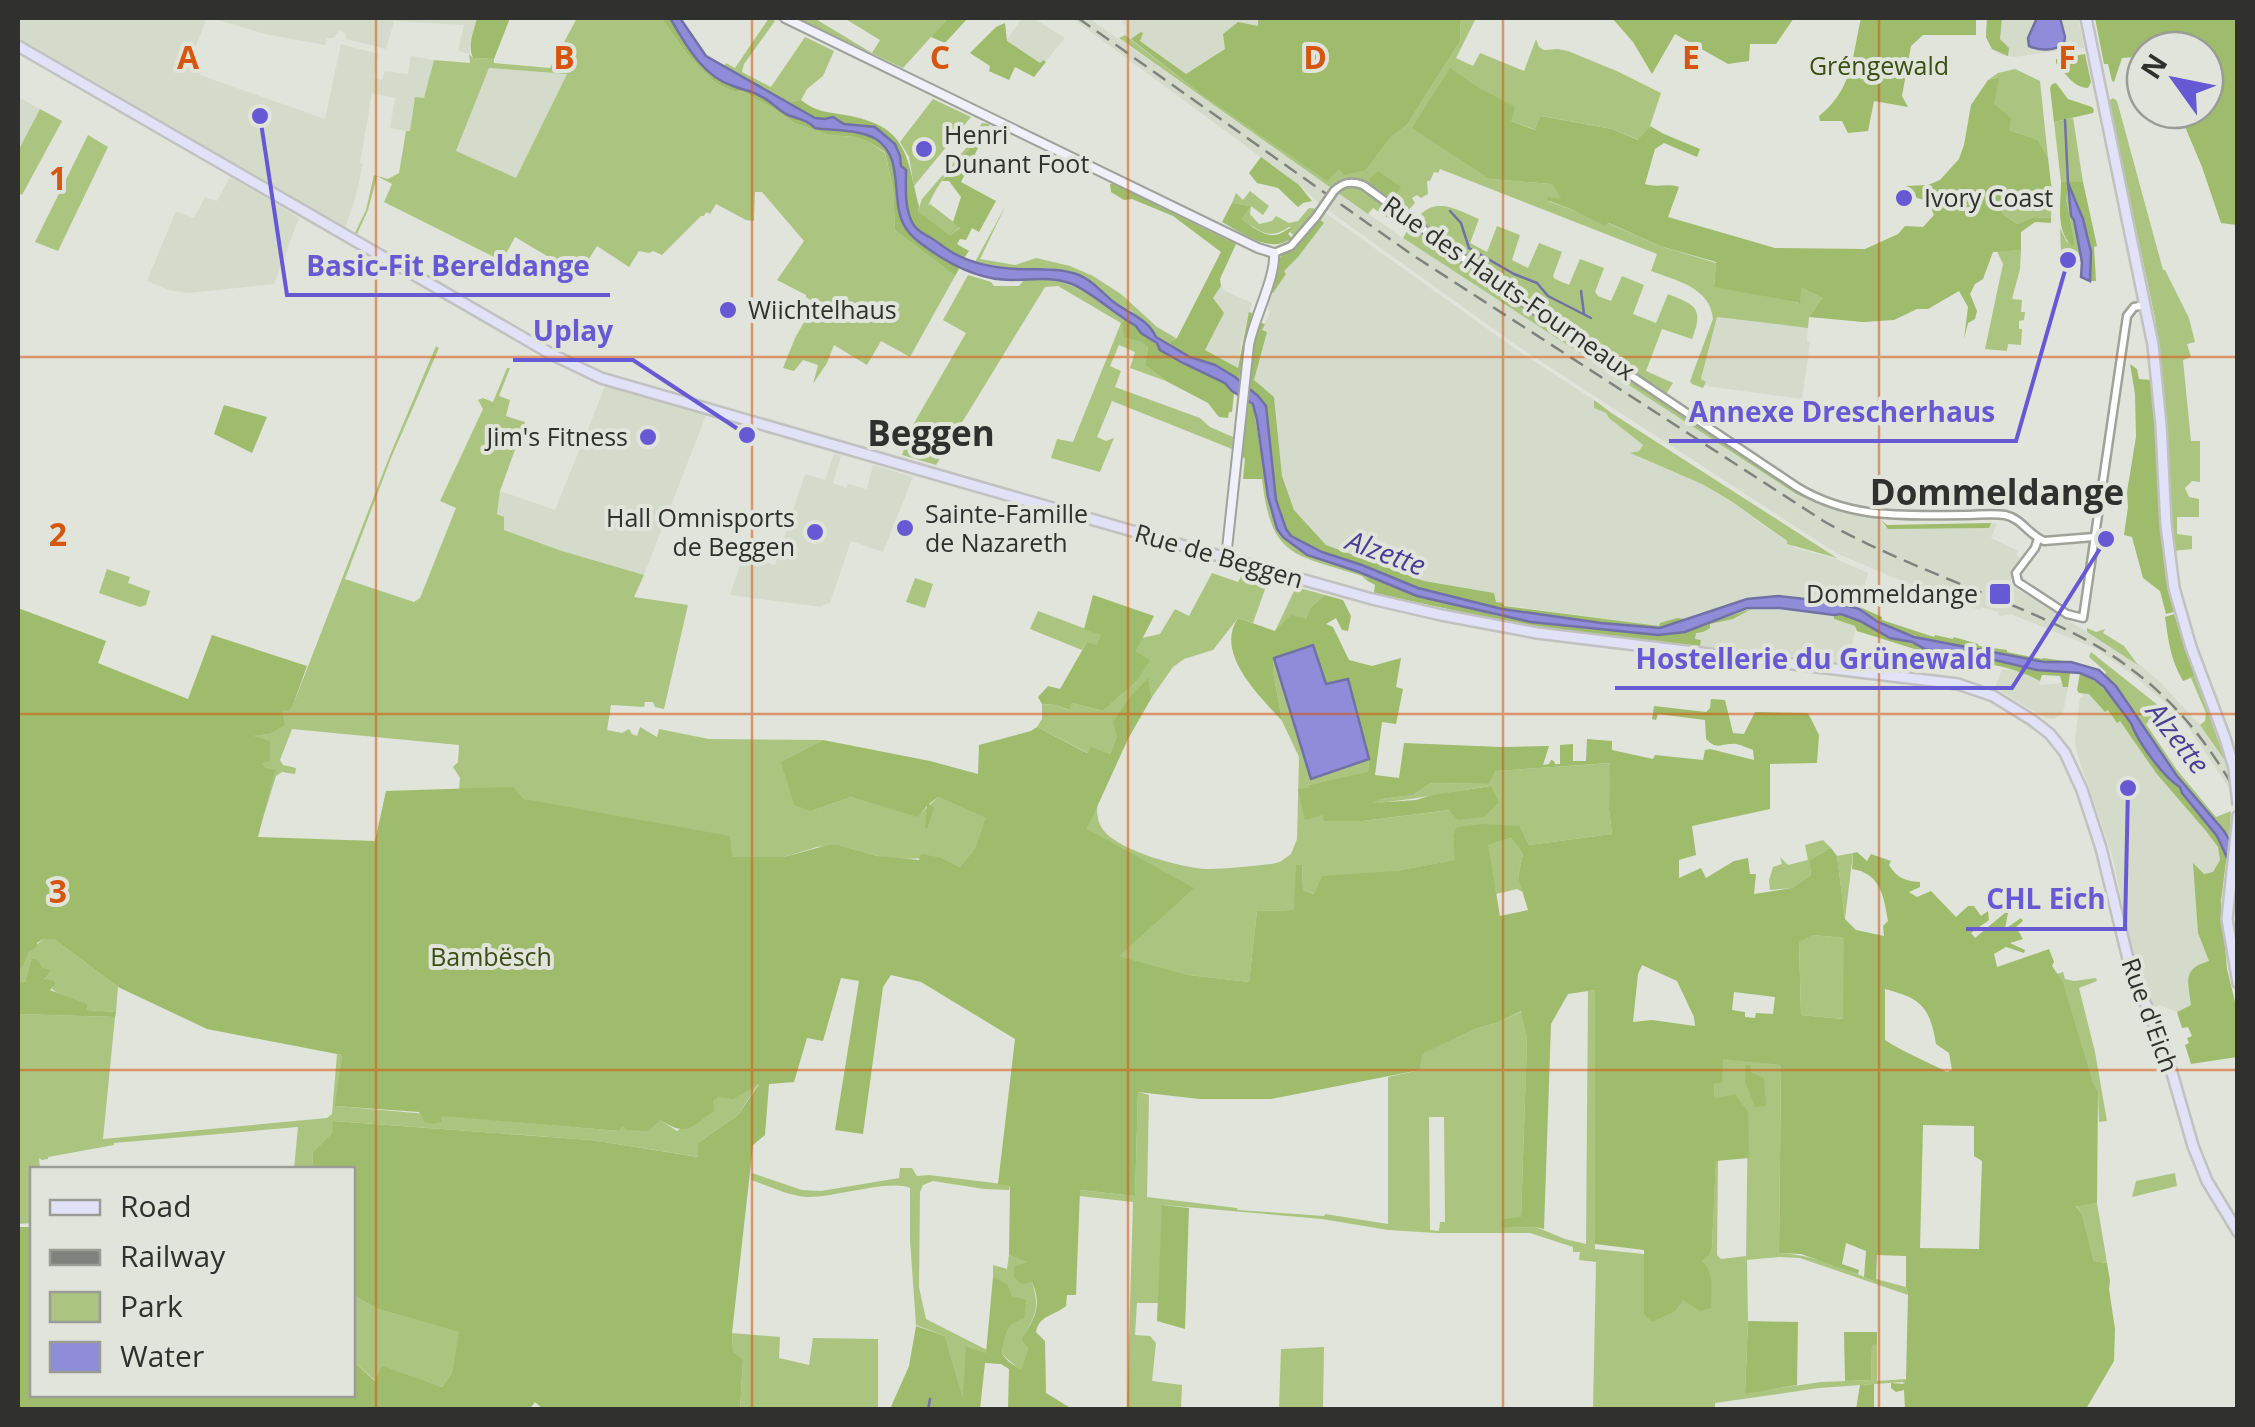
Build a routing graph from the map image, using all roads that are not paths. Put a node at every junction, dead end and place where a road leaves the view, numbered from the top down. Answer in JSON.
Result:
{"nodes":[{"id":1,"x":785,"y":18,"type":"edge"},
{"id":2,"x":2086,"y":18,"type":"edge"},
{"id":3,"x":18,"y":46,"type":"edge"},
{"id":4,"x":1274,"y":253,"type":"junction"},
{"id":5,"x":2146,"y":304,"type":"junction"},
{"id":6,"x":2094,"y":537,"type":"junction"},
{"id":7,"x":2038,"y":539,"type":"junction"},
{"id":8,"x":1226,"y":558,"type":"junction"},
{"id":9,"x":2082,"y":790,"type":"joint"},
{"id":10,"x":2238,"y":805,"type":"edge"},
{"id":11,"x":2238,"y":816,"type":"edge"},
{"id":12,"x":2238,"y":982,"type":"edge"},
{"id":13,"x":2238,"y":1232,"type":"edge"}],
"edges":[{"from":1,"to":4,"type":"main road"},
{"from":2,"to":5,"type":"main road"},
{"from":3,"to":8,"type":"main road","name":"Rue de Beggen"},
{"from":4,"to":7,"type":"street","name":"Rue des Hauts-Fourneaux","bridge":true},
{"from":4,"to":8,"type":"main road"},
{"from":5,"to":6,"type":"street"},
{"from":5,"to":10,"type":"main road","bridge":true},
{"from":6,"to":7,"type":"street"},
{"from":6,"to":7,"type":"street"},
{"from":8,"to":9,"type":"main road","name":"Rue de Beggen"},
{"from":9,"to":13,"type":"main road","name":"Rue d'Eich"},
{"from":11,"to":12,"type":"main road"}]}
